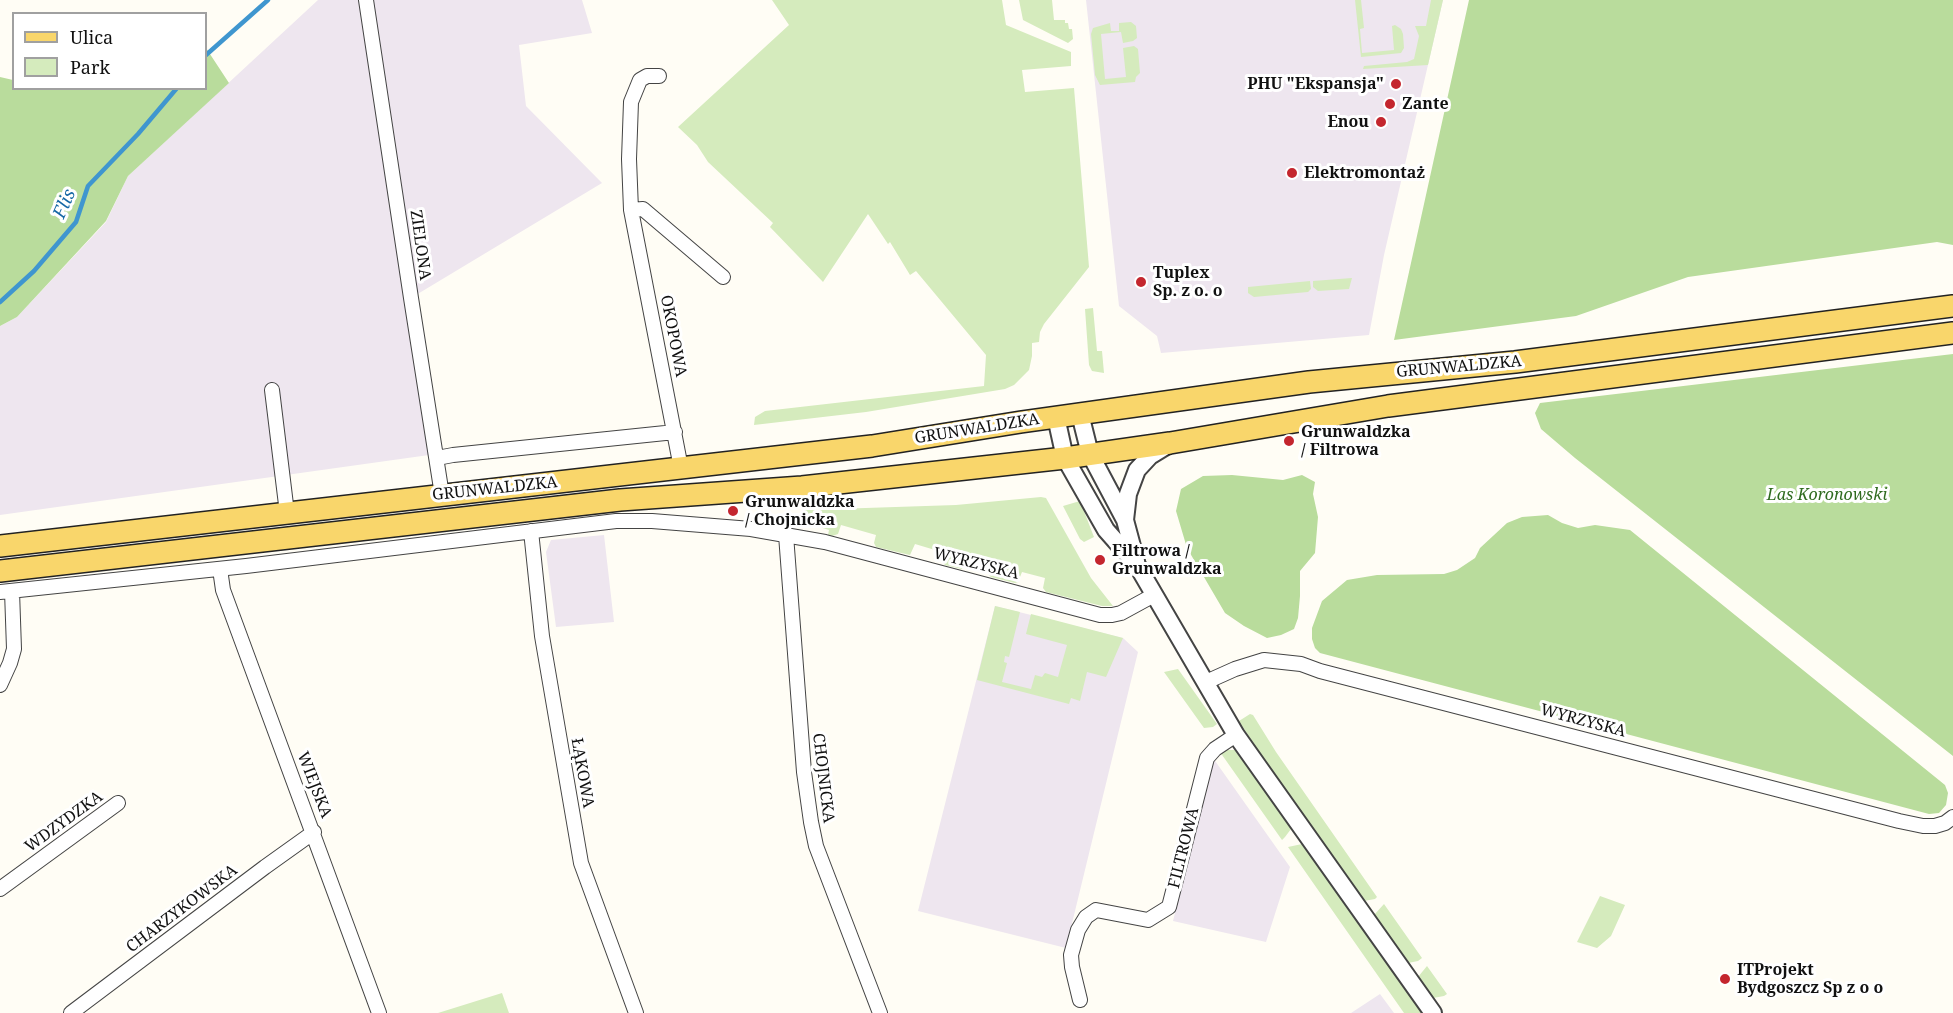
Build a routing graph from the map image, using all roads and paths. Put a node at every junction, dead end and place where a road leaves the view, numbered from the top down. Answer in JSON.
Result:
{"nodes":[{"id":1,"x":366,"y":0,"type":"edge"},
{"id":2,"x":659,"y":76,"type":"dead end"},
{"id":3,"x":631,"y":210,"type":"junction"},
{"id":4,"x":723,"y":277,"type":"dead end"},
{"id":5,"x":1953,"y":306,"type":"edge"},
{"id":6,"x":1953,"y":333,"type":"edge"},
{"id":7,"x":272,"y":390,"type":"dead end"},
{"id":8,"x":1080,"y":414,"type":"junction"},
{"id":9,"x":1056,"y":417,"type":"junction"},
{"id":10,"x":675,"y":432,"type":"junction"},
{"id":11,"x":1170,"y":443,"type":"junction"},
{"id":12,"x":1090,"y":454,"type":"junction"},
{"id":13,"x":1065,"y":458,"type":"junction"},
{"id":14,"x":437,"y":459,"type":"junction"},
{"id":15,"x":681,"y":468,"type":"junction"},
{"id":16,"x":442,"y":495,"type":"junction"},
{"id":17,"x":287,"y":513,"type":"junction"},
{"id":18,"x":1125,"y":520,"type":"junction"},
{"id":19,"x":531,"y":531,"type":"junction"},
{"id":20,"x":786,"y":536,"type":"junction"},
{"id":21,"x":0,"y":546,"type":"edge"},
{"id":22,"x":1137,"y":565,"type":"junction"},
{"id":23,"x":220,"y":569,"type":"junction"},
{"id":24,"x":0,"y":571,"type":"edge"},
{"id":25,"x":6,"y":591,"type":"edge"},
{"id":26,"x":1154,"y":595,"type":"junction"},
{"id":27,"x":1206,"y":682,"type":"junction"},
{"id":28,"x":0,"y":685,"type":"edge"},
{"id":29,"x":1236,"y":735,"type":"junction"},
{"id":30,"x":118,"y":803,"type":"dead end"},
{"id":31,"x":1953,"y":817,"type":"edge"},
{"id":32,"x":314,"y":832,"type":"junction"},
{"id":33,"x":0,"y":889,"type":"edge"},
{"id":34,"x":1080,"y":1000,"type":"dead end"},
{"id":35,"x":80,"y":1010,"type":"edge"},
{"id":36,"x":379,"y":1013,"type":"edge"},
{"id":37,"x":636,"y":1013,"type":"edge"},
{"id":38,"x":880,"y":1013,"type":"edge"},
{"id":39,"x":1433,"y":1013,"type":"edge"}],
"edges":[{"from":1,"to":14,"type":"street","name":"ZIELONA"},
{"from":2,"to":3,"type":"street","name":"OKOPOWA"},
{"from":3,"to":4,"type":"street"},
{"from":3,"to":10,"type":"street","name":"OKOPOWA"},
{"from":5,"to":8,"type":"main road","name":"GRUNWALDZKA"},
{"from":6,"to":11,"type":"main road","name":"GRUNWALDZKA"},
{"from":7,"to":17,"type":"street"},
{"from":8,"to":9,"type":"main road","name":"GRUNWALDZKA"},
{"from":8,"to":12,"type":"street"},
{"from":9,"to":13,"type":"street"},
{"from":9,"to":15,"type":"main road","name":"GRUNWALDZKA"},
{"from":10,"to":14,"type":"street"},
{"from":10,"to":15,"type":"street","name":"OKOPOWA"},
{"from":11,"to":12,"type":"main road","name":"GRUNWALDZKA"},
{"from":11,"to":18,"type":"street"},
{"from":12,"to":13,"type":"main road","name":"GRUNWALDZKA"},
{"from":12,"to":18,"type":"street"},
{"from":13,"to":22,"type":"street"},
{"from":13,"to":24,"type":"main road","name":"GRUNWALDZKA"},
{"from":14,"to":16,"type":"street","name":"ZIELONA"},
{"from":15,"to":16,"type":"main road","name":"GRUNWALDZKA"},
{"from":16,"to":17,"type":"main road","name":"GRUNWALDZKA"},
{"from":17,"to":21,"type":"main road","name":"GRUNWALDZKA"},
{"from":18,"to":22,"type":"street"},
{"from":19,"to":20,"type":"street","name":"WYRZYSKA"},
{"from":19,"to":23,"type":"street","name":"WYRZYSKA"},
{"from":19,"to":37,"type":"street","name":"ŁĄKOWA"},
{"from":20,"to":26,"type":"street","name":"WYRZYSKA"},
{"from":20,"to":38,"type":"street","name":"CHOJNICKA"},
{"from":22,"to":26,"type":"street"},
{"from":23,"to":25,"type":"street","name":"WYRZYSKA"},
{"from":23,"to":32,"type":"street","name":"WIEJSKA"},
{"from":25,"to":28,"type":"street"},
{"from":26,"to":27,"type":"street"},
{"from":27,"to":29,"type":"street"},
{"from":27,"to":31,"type":"street","name":"WYRZYSKA"},
{"from":29,"to":34,"type":"street","name":"FILTROWA"},
{"from":29,"to":39,"type":"street"},
{"from":30,"to":33,"type":"street","name":"WDZYDZKA"},
{"from":32,"to":35,"type":"street","name":"CHARZYKOWSKA"},
{"from":32,"to":36,"type":"street","name":"WIEJSKA"}]}
